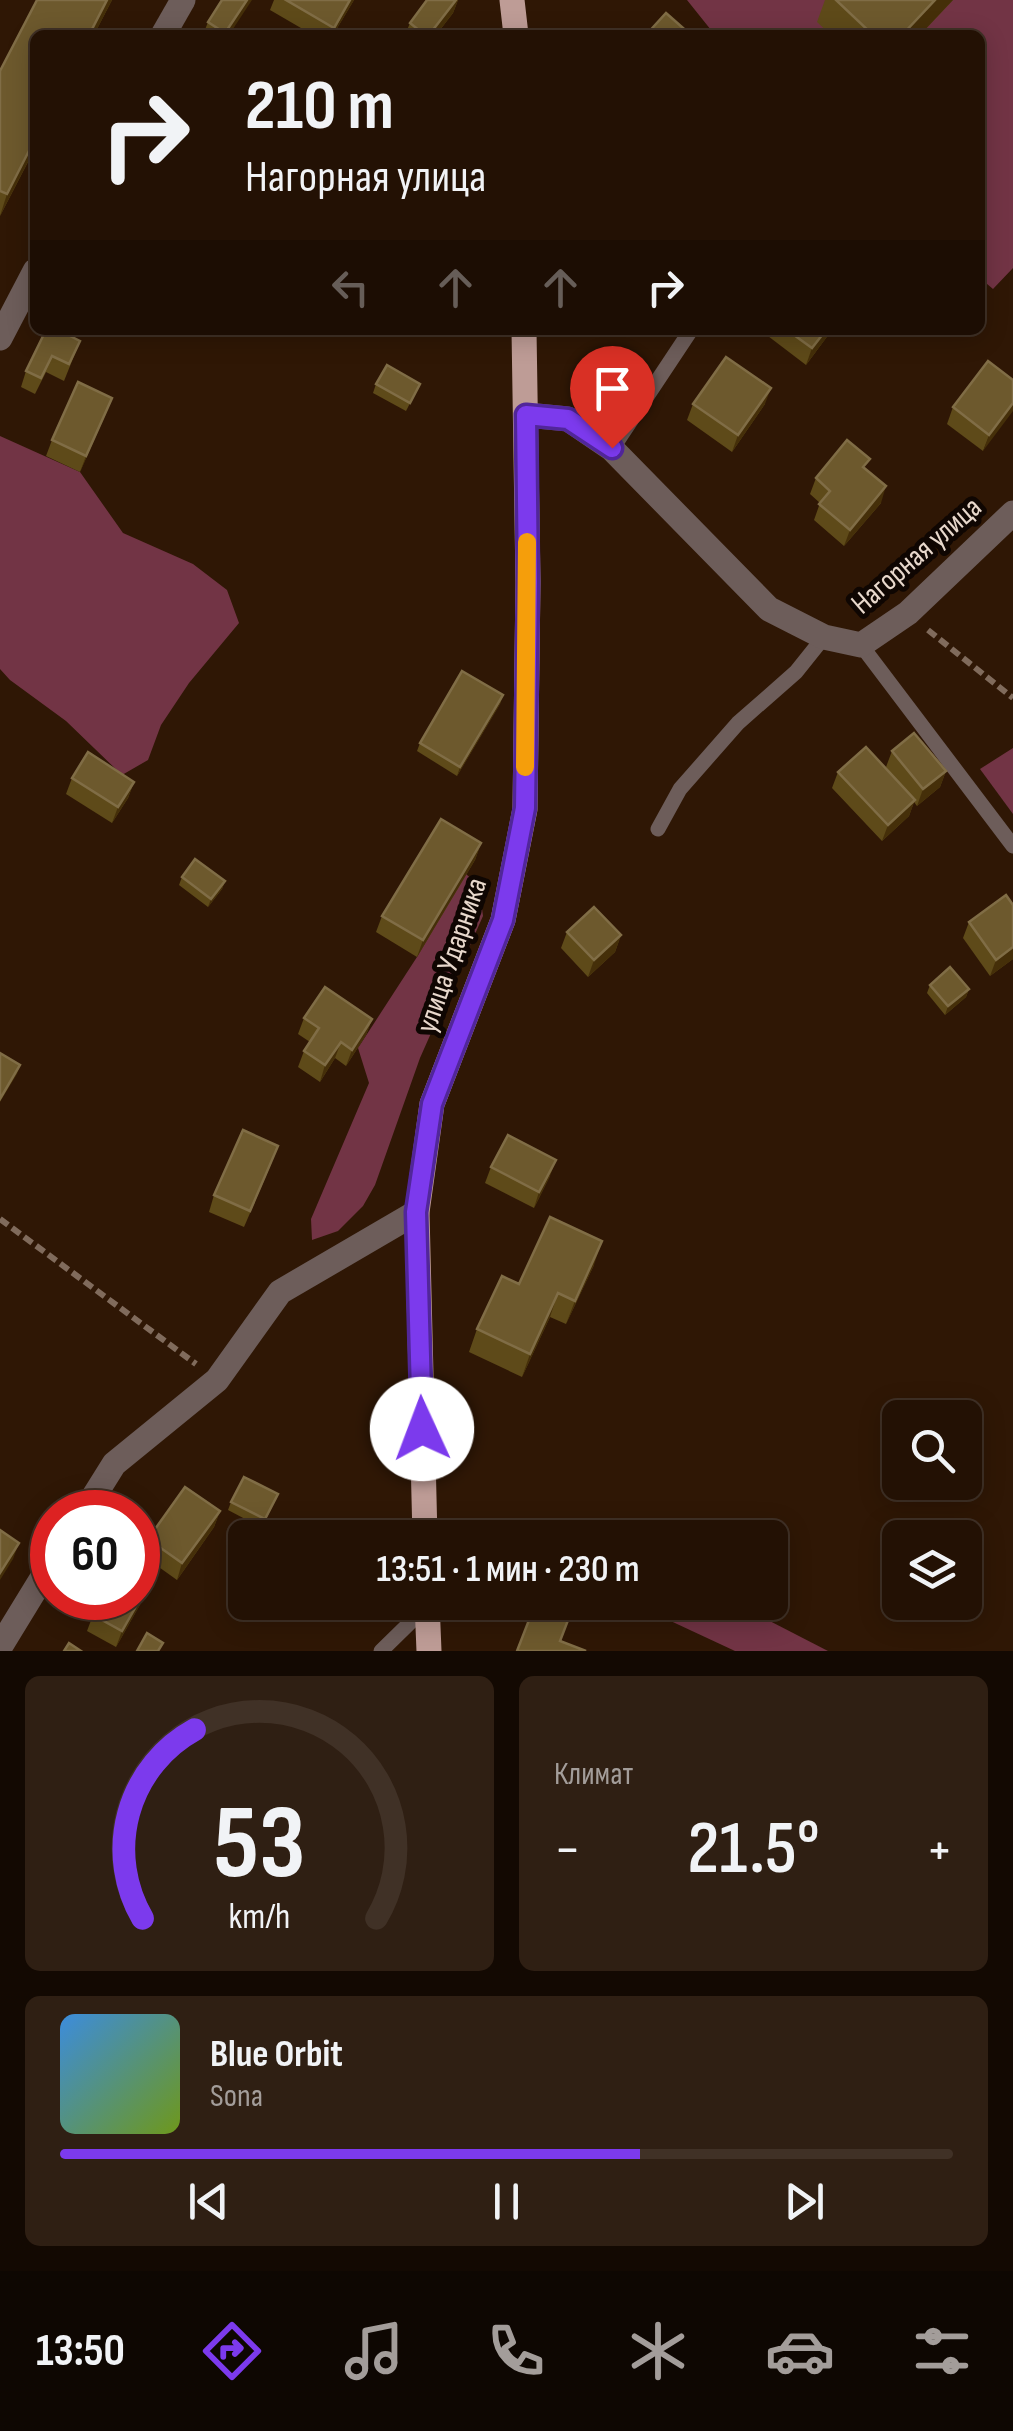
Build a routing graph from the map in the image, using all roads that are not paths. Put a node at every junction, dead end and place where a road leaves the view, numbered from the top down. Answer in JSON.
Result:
{"nodes":[{"id":1,"x":183,"y":0,"type":"edge"},
{"id":2,"x":512,"y":0,"type":"edge"},
{"id":3,"x":166,"y":30,"type":"edge"},
{"id":4,"x":515,"y":30,"type":"edge"},
{"id":5,"x":30,"y":281,"type":"edge"},
{"id":6,"x":523,"y":335,"type":"edge"},
{"id":7,"x":689,"y":335,"type":"edge"},
{"id":8,"x":0,"y":338,"type":"edge"},
{"id":9,"x":526,"y":415,"type":"junction"},
{"id":10,"x":612,"y":448,"type":"junction"},
{"id":11,"x":1013,"y":513,"type":"edge"},
{"id":12,"x":824,"y":636,"type":"junction"},
{"id":13,"x":861,"y":645,"type":"junction"},
{"id":14,"x":658,"y":829,"type":"dead end"},
{"id":15,"x":1013,"y":846,"type":"edge"},
{"id":16,"x":416,"y":1212,"type":"junction"},
{"id":17,"x":98,"y":1490,"type":"edge"},
{"id":18,"x":425,"y":1520,"type":"edge"},
{"id":19,"x":30,"y":1598,"type":"edge"},
{"id":20,"x":411,"y":1620,"type":"edge"},
{"id":21,"x":428,"y":1620,"type":"edge"},
{"id":22,"x":0,"y":1647,"type":"edge"},
{"id":23,"x":381,"y":1651,"type":"edge"},
{"id":24,"x":429,"y":1651,"type":"edge"}],
"edges":[{"from":1,"to":3,"type":"street"},
{"from":2,"to":4,"type":"main road"},
{"from":5,"to":8,"type":"street"},
{"from":6,"to":9,"type":"main road","name":"улица Ударника"},
{"from":7,"to":10,"type":"lane"},
{"from":9,"to":10,"type":"street","name":"Нагорная улица"},
{"from":9,"to":16,"type":"main road","name":"улица Ударника"},
{"from":10,"to":12,"type":"street","name":"Нагорная улица"},
{"from":11,"to":13,"type":"street","name":"Нагорная улица"},
{"from":12,"to":13,"type":"street","name":"Нагорная улица"},
{"from":12,"to":14,"type":"lane"},
{"from":13,"to":15,"type":"lane"},
{"from":16,"to":17,"type":"street"},
{"from":16,"to":18,"type":"main road","name":"улица Ударника"},
{"from":19,"to":22,"type":"street"},
{"from":20,"to":23,"type":"lane"},
{"from":21,"to":24,"type":"main road"}]}
